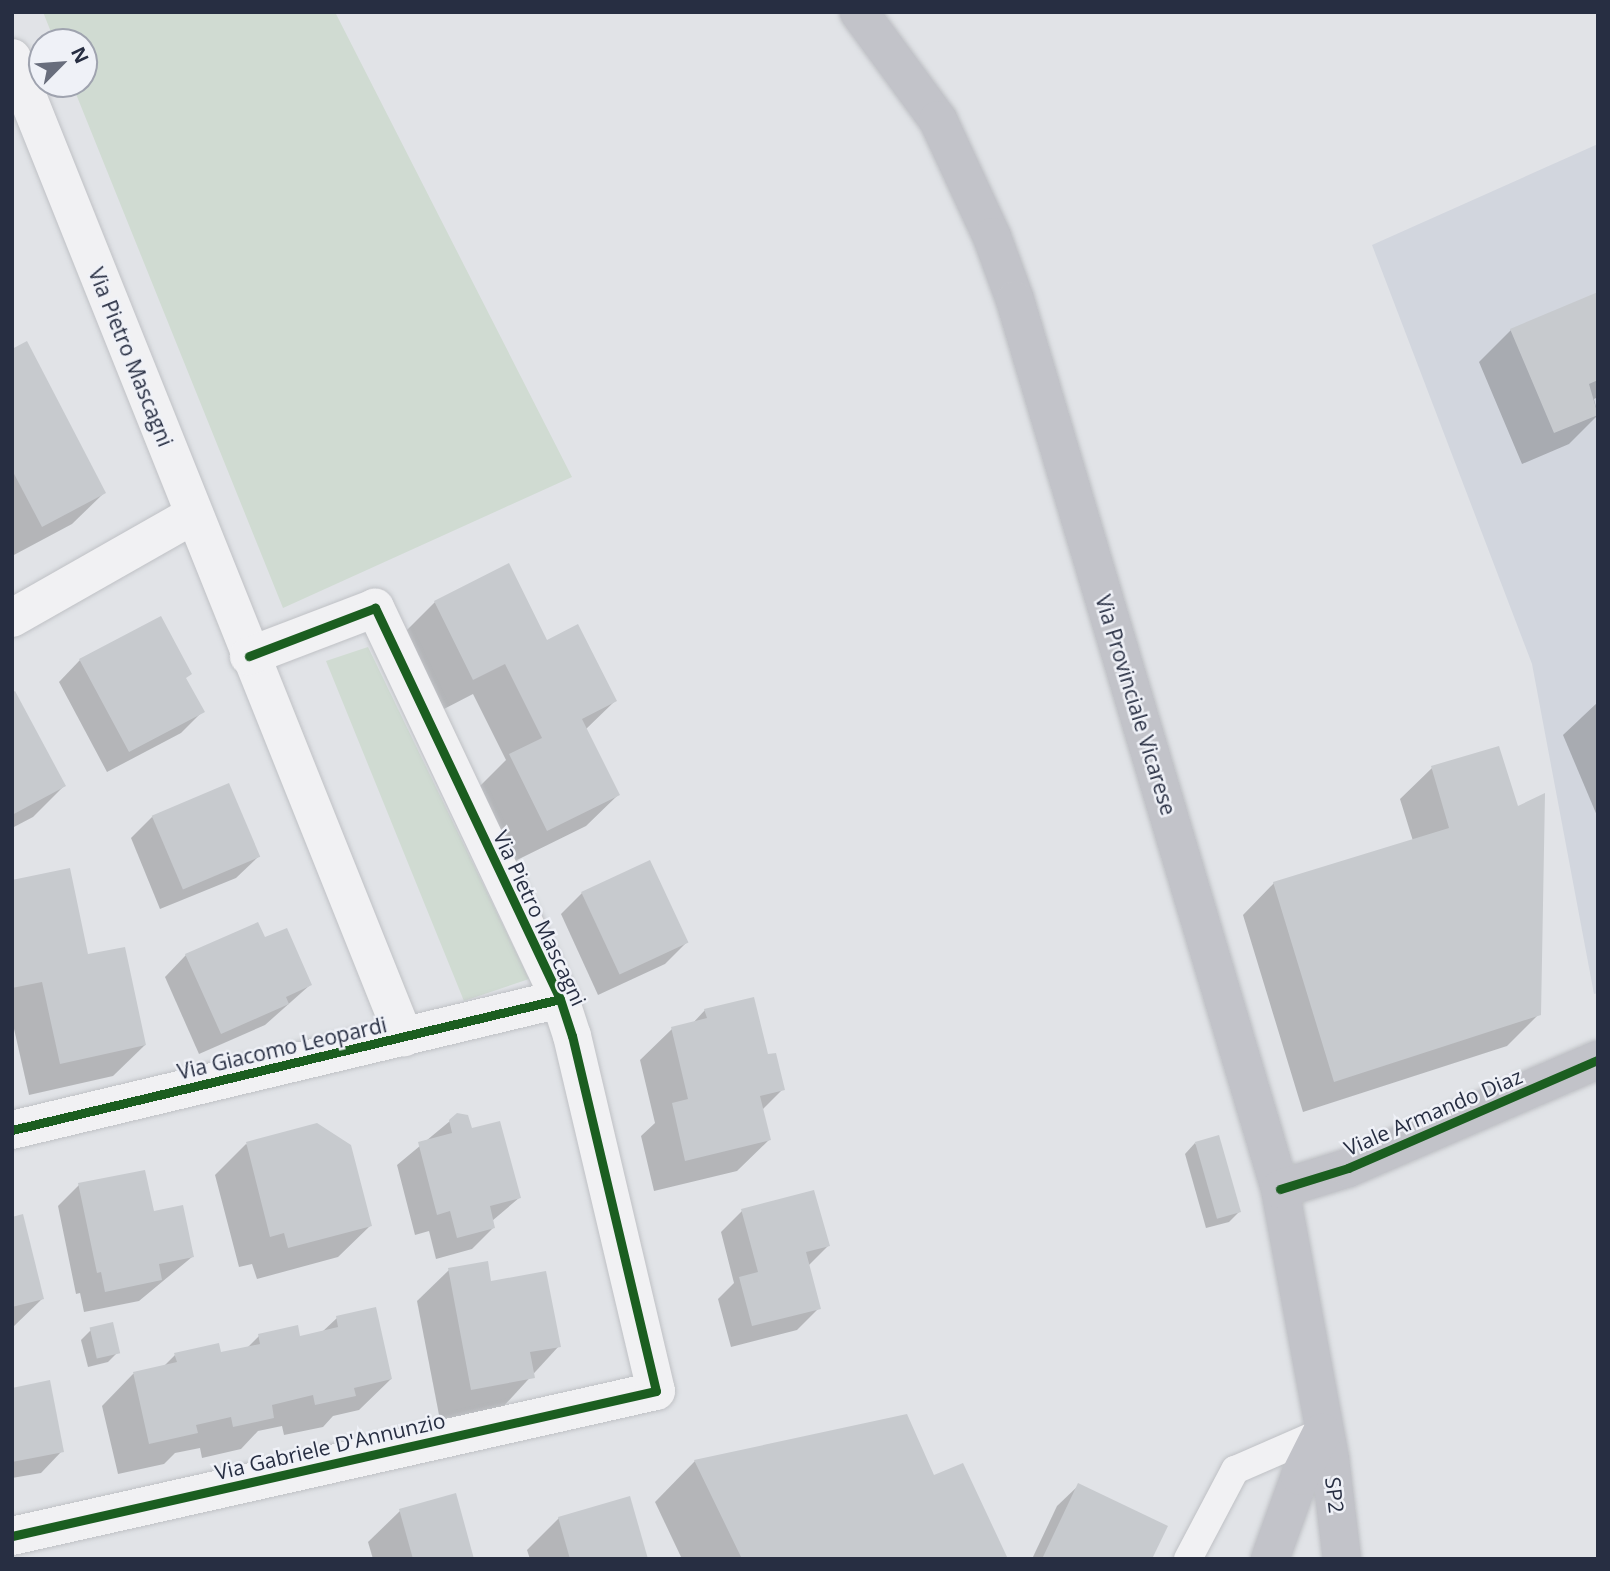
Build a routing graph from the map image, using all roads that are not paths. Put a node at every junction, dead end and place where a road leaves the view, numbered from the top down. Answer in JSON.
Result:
{"nodes":[{"id":1,"x":864,"y":14,"type":"edge"},
{"id":2,"x":12,"y":58,"type":"edge"},
{"id":3,"x":193,"y":515,"type":"junction"},
{"id":4,"x":12,"y":618,"type":"edge"},
{"id":5,"x":250,"y":656,"type":"junction"},
{"id":6,"x":559,"y":999,"type":"junction"},
{"id":7,"x":404,"y":1037,"type":"junction"},
{"id":8,"x":1598,"y":1060,"type":"edge"},
{"id":9,"x":12,"y":1129,"type":"edge"},
{"id":10,"x":1280,"y":1189,"type":"junction"},
{"id":11,"x":656,"y":1391,"type":"joint"},
{"id":12,"x":1322,"y":1432,"type":"junction"},
{"id":13,"x":12,"y":1536,"type":"edge"},
{"id":14,"x":1188,"y":1559,"type":"edge"},
{"id":15,"x":1270,"y":1559,"type":"edge"},
{"id":16,"x":1342,"y":1559,"type":"edge"}],
"edges":[{"from":1,"to":10,"type":"main road","name":"Via Provinciale Vicarese"},
{"from":2,"to":3,"type":"street","name":"Via Pietro Mascagni"},
{"from":3,"to":4,"type":"street"},
{"from":3,"to":5,"type":"street","name":"Via Pietro Mascagni"},
{"from":5,"to":6,"type":"street","name":"Via Pietro Mascagni"},
{"from":5,"to":7,"type":"street","name":"Via Pietro Mascagni"},
{"from":6,"to":7,"type":"street","name":"Via Giacomo Leopardi"},
{"from":6,"to":11,"type":"street","name":"Via Pietro Mascagni"},
{"from":7,"to":9,"type":"street","name":"Via Giacomo Leopardi"},
{"from":8,"to":10,"type":"main road","name":"Viale Armando Diaz"},
{"from":10,"to":12,"type":"main road","name":"Via Provinciale Vicarese"},
{"from":11,"to":13,"type":"street","name":"Via Gabriele D'Annunzio"},
{"from":12,"to":14,"type":"lane"},
{"from":12,"to":15,"type":"main road","number":"SP2"},
{"from":12,"to":16,"type":"main road","name":"SP2"}]}
